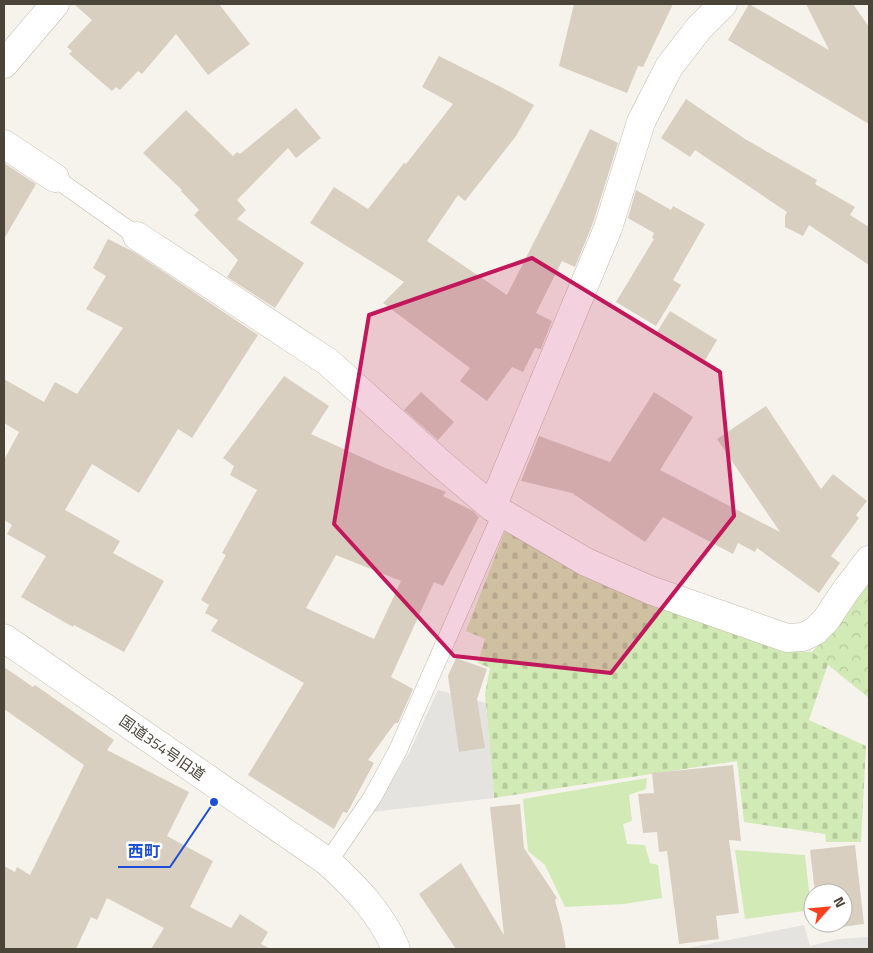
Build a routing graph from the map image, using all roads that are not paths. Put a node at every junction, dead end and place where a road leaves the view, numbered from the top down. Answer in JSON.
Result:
{"nodes":[{"id":1,"x":55,"y":4,"type":"edge"},
{"id":2,"x":723,"y":4,"type":"edge"},
{"id":3,"x":4,"y":64,"type":"edge"},
{"id":4,"x":4,"y":144,"type":"edge"},
{"id":5,"x":55,"y":178,"type":"joint"},
{"id":6,"x":137,"y":236,"type":"joint"},
{"id":7,"x":497,"y":510,"type":"junction"},
{"id":8,"x":869,"y":560,"type":"edge"},
{"id":9,"x":4,"y":638,"type":"edge"},
{"id":10,"x":328,"y":862,"type":"junction"},
{"id":11,"x":396,"y":949,"type":"edge"}],
"edges":[{"from":1,"to":3,"type":"street"},
{"from":2,"to":7,"type":"street"},
{"from":4,"to":5,"type":"street"},
{"from":5,"to":6,"type":"lane"},
{"from":6,"to":7,"type":"street"},
{"from":7,"to":8,"type":"street"},
{"from":7,"to":10,"type":"lane"},
{"from":9,"to":10,"type":"street","name":"国道354号旧道"},
{"from":10,"to":11,"type":"street","name":"国道354号旧道"}]}
